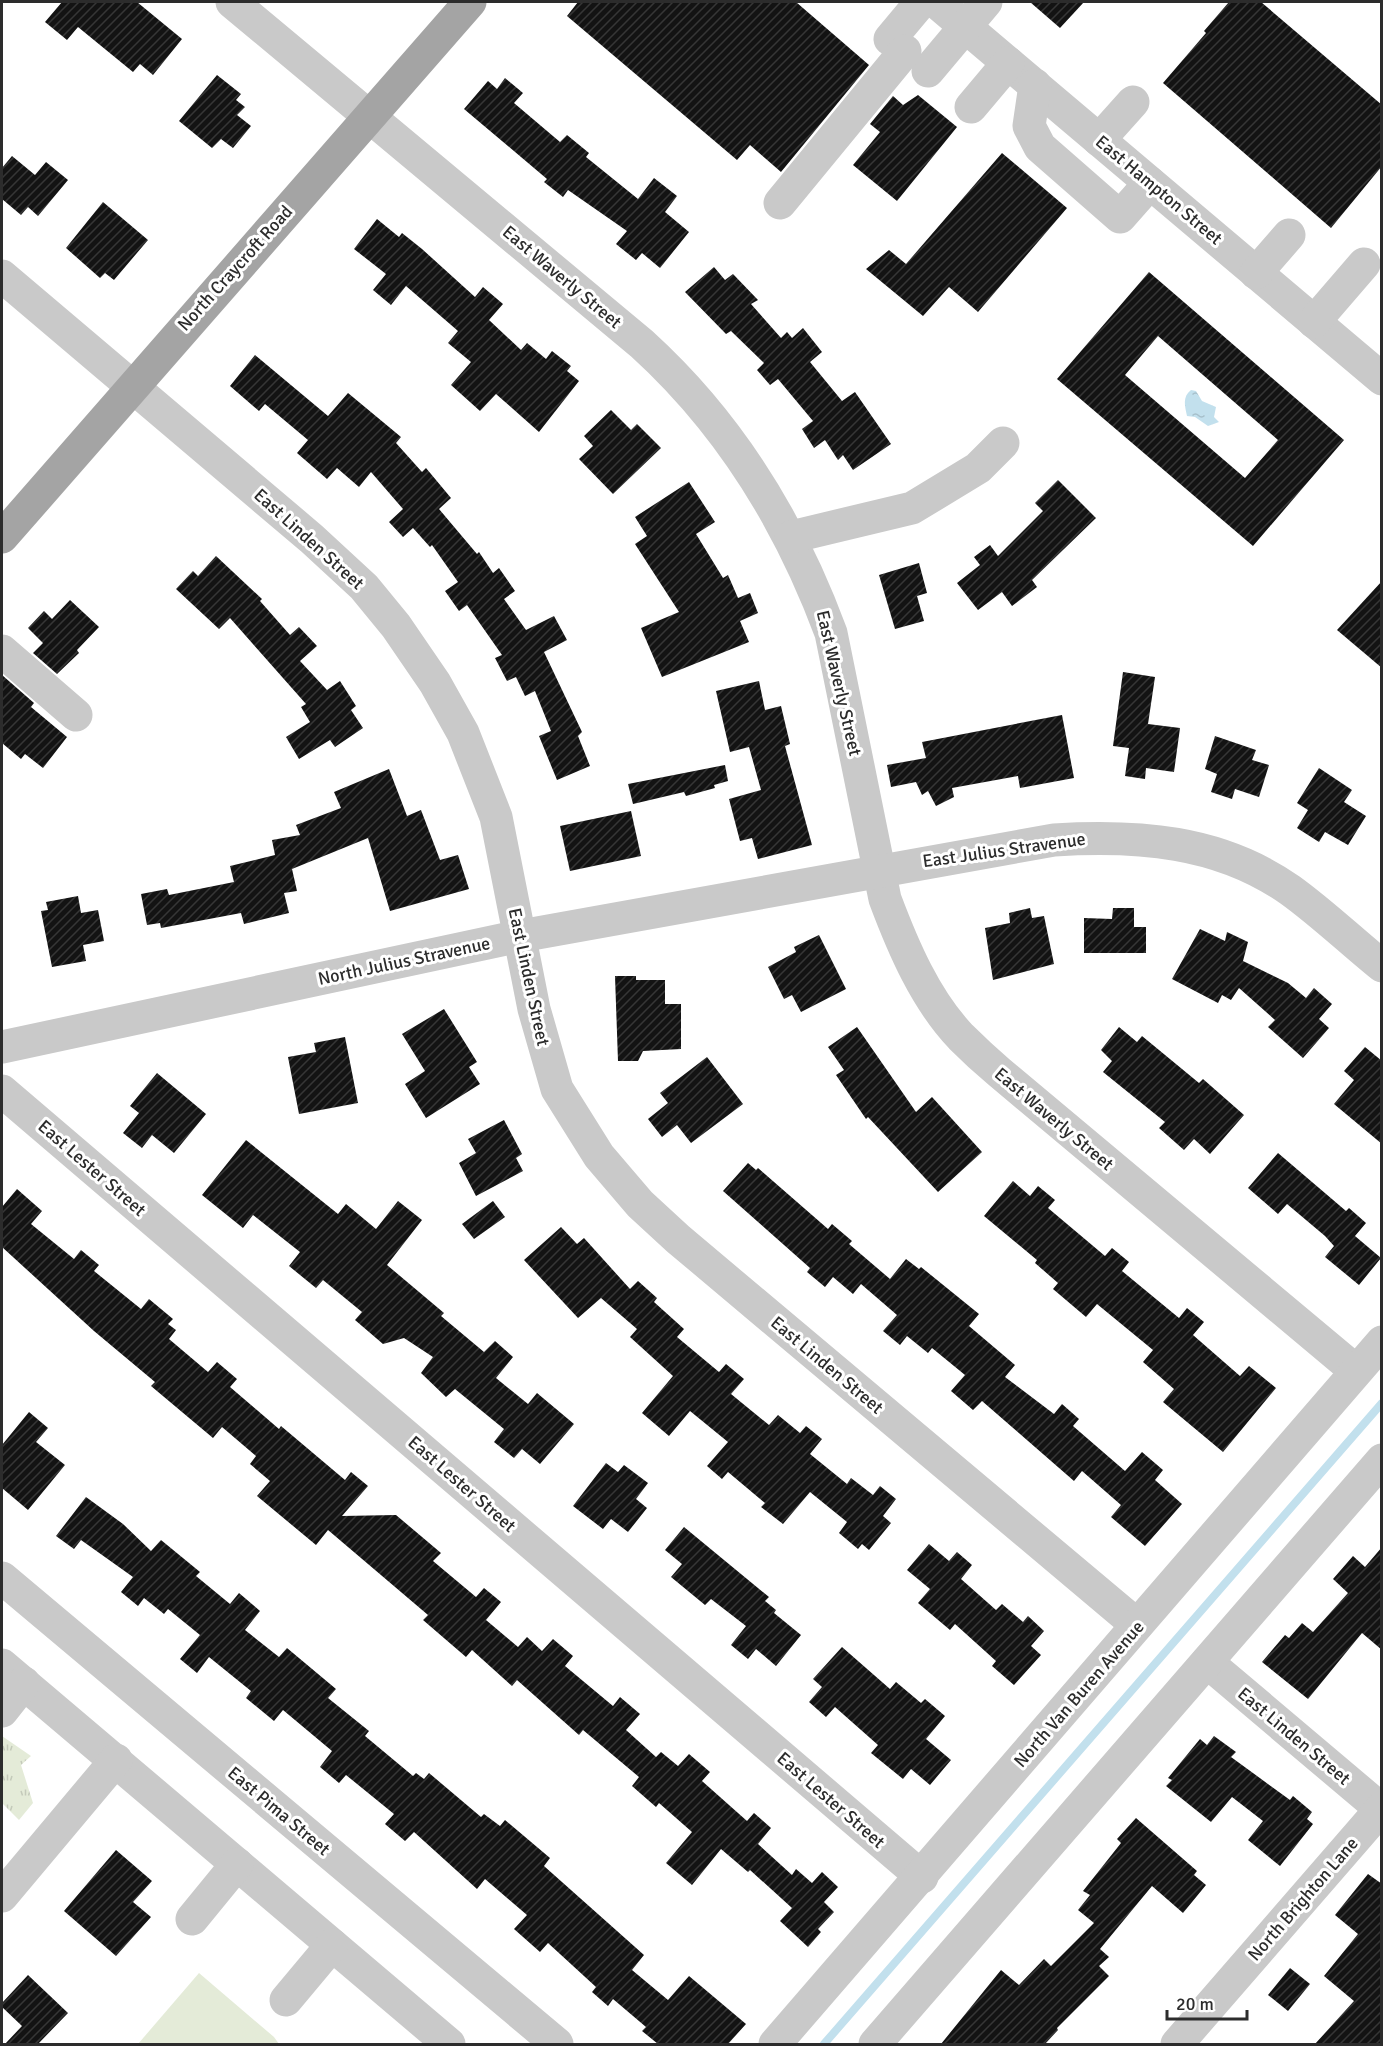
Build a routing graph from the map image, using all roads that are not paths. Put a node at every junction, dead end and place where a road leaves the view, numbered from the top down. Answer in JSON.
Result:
{"nodes":[{"id":1,"x":232,"y":2,"type":"edge"},
{"id":2,"x":470,"y":2,"type":"edge"},
{"id":3,"x":921,"y":2,"type":"edge"},
{"id":4,"x":936,"y":2,"type":"edge"},
{"id":5,"x":986,"y":2,"type":"edge"},
{"id":6,"x":964,"y":26,"type":"junction"},
{"id":7,"x":908,"y":54,"type":"junction"},
{"id":8,"x":1008,"y":63,"type":"junction"},
{"id":9,"x":1035,"y":85,"type":"junction"},
{"id":10,"x":1133,"y":102,"type":"dead end"},
{"id":11,"x":972,"y":107,"type":"dead end"},
{"id":12,"x":370,"y":116,"type":"junction"},
{"id":13,"x":1099,"y":140,"type":"junction"},
{"id":14,"x":1150,"y":183,"type":"junction"},
{"id":15,"x":780,"y":204,"type":"dead end"},
{"id":16,"x":1289,"y":235,"type":"dead end"},
{"id":17,"x":1364,"y":264,"type":"dead end"},
{"id":18,"x":1256,"y":273,"type":"junction"},
{"id":19,"x":2,"y":276,"type":"edge"},
{"id":20,"x":1314,"y":322,"type":"junction"},
{"id":21,"x":1382,"y":379,"type":"edge"},
{"id":22,"x":132,"y":385,"type":"junction"},
{"id":23,"x":1003,"y":443,"type":"dead end"},
{"id":24,"x":2,"y":537,"type":"edge"},
{"id":25,"x":791,"y":537,"type":"junction"},
{"id":26,"x":2,"y":651,"type":"edge"},
{"id":27,"x":76,"y":715,"type":"dead end"},
{"id":28,"x":878,"y":869,"type":"junction"},
{"id":29,"x":521,"y":936,"type":"junction"},
{"id":30,"x":1382,"y":966,"type":"edge"},
{"id":31,"x":2,"y":1047,"type":"edge"},
{"id":32,"x":2,"y":1091,"type":"edge"},
{"id":33,"x":1382,"y":1342,"type":"edge"},
{"id":34,"x":1356,"y":1371,"type":"junction"},
{"id":35,"x":1382,"y":1460,"type":"edge"},
{"id":36,"x":2,"y":1578,"type":"edge"},
{"id":37,"x":1137,"y":1625,"type":"junction"},
{"id":38,"x":1207,"y":1662,"type":"junction"},
{"id":39,"x":13,"y":1674,"type":"edge"},
{"id":40,"x":2,"y":1711,"type":"edge"},
{"id":41,"x":116,"y":1760,"type":"junction"},
{"id":42,"x":1381,"y":1809,"type":"edge"},
{"id":43,"x":237,"y":1864,"type":"junction"},
{"id":44,"x":922,"y":1877,"type":"junction"},
{"id":45,"x":2,"y":1896,"type":"edge"},
{"id":46,"x":192,"y":1919,"type":"dead end"},
{"id":47,"x":332,"y":1945,"type":"junction"},
{"id":48,"x":286,"y":2000,"type":"dead end"},
{"id":49,"x":449,"y":2044,"type":"edge"},
{"id":50,"x":557,"y":2044,"type":"edge"},
{"id":51,"x":775,"y":2044,"type":"edge"},
{"id":52,"x":875,"y":2044,"type":"edge"},
{"id":53,"x":1177,"y":2044,"type":"edge"}],
"edges":[{"from":1,"to":12,"type":"street","name":"East Waverly Street"},
{"from":2,"to":12,"type":"main road","name":"North Craycroft Road"},
{"from":3,"to":7,"type":"street"},
{"from":4,"to":6,"type":"street","name":"East Hampton Street"},
{"from":5,"to":6,"type":"street"},
{"from":6,"to":7,"type":"street"},
{"from":6,"to":8,"type":"street","name":"East Hampton Street"},
{"from":7,"to":15,"type":"street"},
{"from":8,"to":9,"type":"street","name":"East Hampton Street"},
{"from":8,"to":11,"type":"street"},
{"from":9,"to":13,"type":"street","name":"East Hampton Street"},
{"from":9,"to":14,"type":"street"},
{"from":10,"to":13,"type":"street"},
{"from":12,"to":22,"type":"main road","name":"North Craycroft Road"},
{"from":12,"to":25,"type":"street","name":"East Waverly Street"},
{"from":13,"to":14,"type":"street","name":"East Hampton Street"},
{"from":14,"to":18,"type":"street","name":"East Hampton Street"},
{"from":16,"to":18,"type":"street"},
{"from":17,"to":20,"type":"street"},
{"from":18,"to":20,"type":"street","name":"East Hampton Street"},
{"from":19,"to":22,"type":"street","name":"East Linden Street"},
{"from":20,"to":21,"type":"street","name":"East Hampton Street"},
{"from":22,"to":24,"type":"main road","name":"North Craycroft Road"},
{"from":22,"to":29,"type":"street","name":"East Linden Street"},
{"from":23,"to":25,"type":"street"},
{"from":25,"to":28,"type":"street","name":"East Waverly Street"},
{"from":26,"to":27,"type":"street"},
{"from":28,"to":29,"type":"street","name":"North Julius Stravenue"},
{"from":28,"to":30,"type":"street","name":"East Julius Stravenue"},
{"from":28,"to":34,"type":"street","name":"East Waverly Street"},
{"from":29,"to":31,"type":"street","name":"North Julius Stravenue"},
{"from":29,"to":37,"type":"street","name":"East Linden Street"},
{"from":32,"to":44,"type":"street","name":"East Lester Street"},
{"from":33,"to":34,"type":"street","name":"North Van Buren Avenue"},
{"from":34,"to":37,"type":"street","name":"North Van Buren Avenue"},
{"from":35,"to":38,"type":"street"},
{"from":36,"to":50,"type":"street","name":"East Pima Street"},
{"from":37,"to":44,"type":"street","name":"North Van Buren Avenue"},
{"from":38,"to":42,"type":"street","name":"East Linden Street"},
{"from":38,"to":52,"type":"street"},
{"from":39,"to":40,"type":"street"},
{"from":39,"to":41,"type":"street"},
{"from":41,"to":43,"type":"street"},
{"from":41,"to":45,"type":"street"},
{"from":42,"to":53,"type":"street","name":"North Brighton Lane"},
{"from":43,"to":46,"type":"street"},
{"from":43,"to":47,"type":"street"},
{"from":44,"to":51,"type":"street","name":"North Van Buren Avenue"},
{"from":47,"to":48,"type":"street"},
{"from":47,"to":49,"type":"street"}]}
